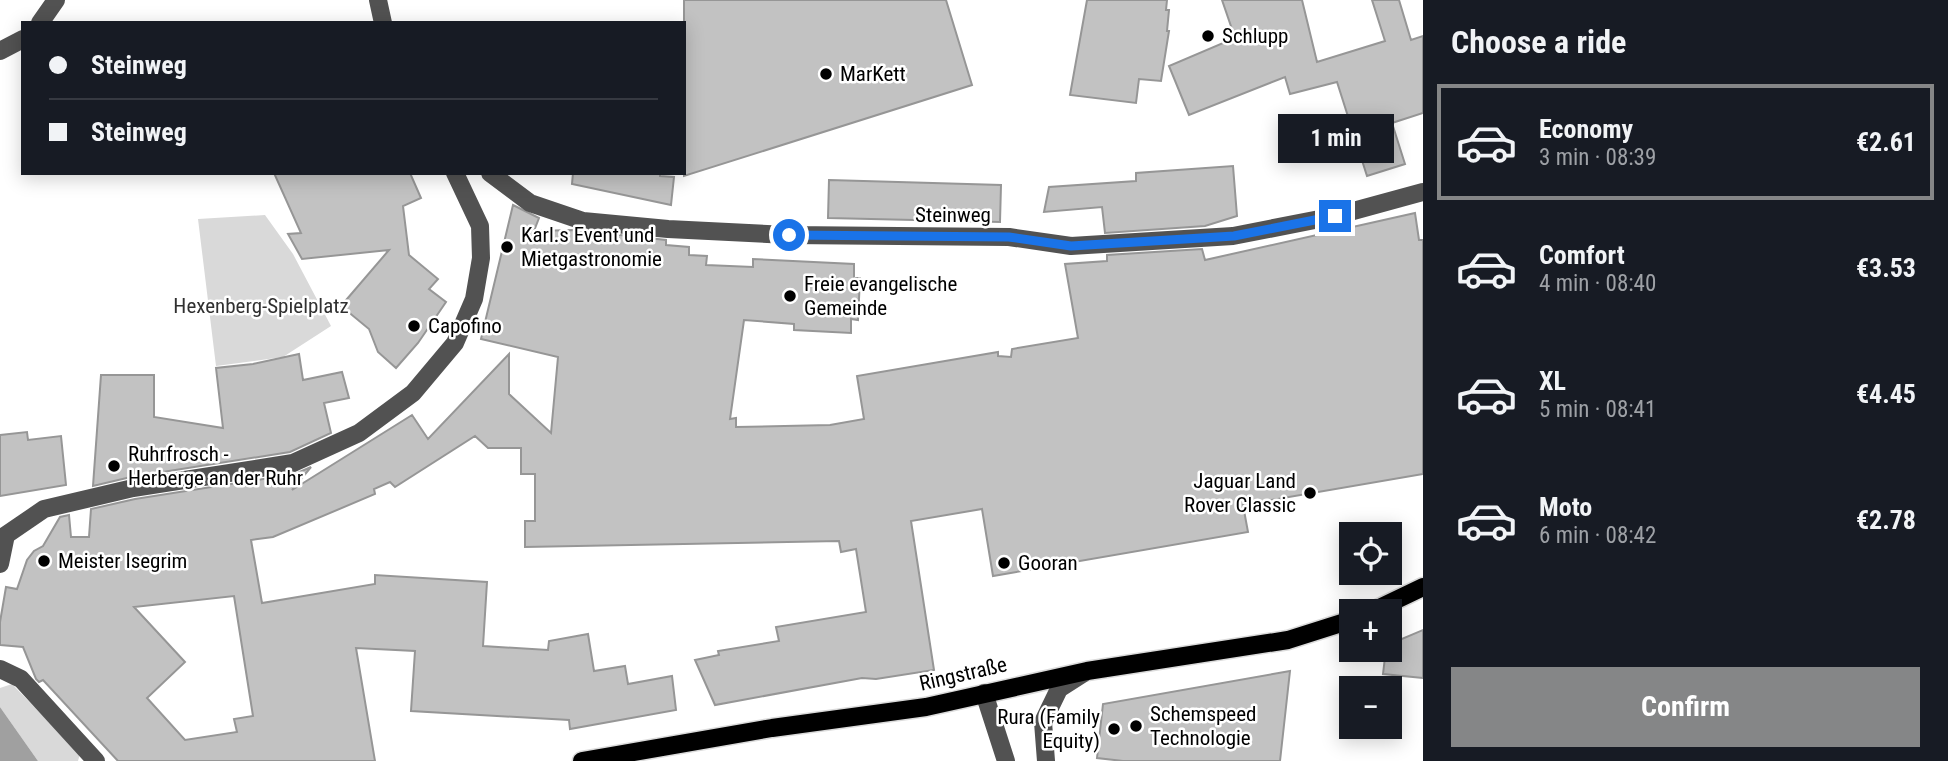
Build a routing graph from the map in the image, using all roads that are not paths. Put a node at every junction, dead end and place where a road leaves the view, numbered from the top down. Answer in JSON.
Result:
{"nodes":[{"id":1,"x":56,"y":0,"type":"edge"},
{"id":2,"x":378,"y":0,"type":"edge"},
{"id":3,"x":41,"y":21,"type":"edge"},
{"id":4,"x":383,"y":21,"type":"edge"},
{"id":5,"x":21,"y":40,"type":"edge"},
{"id":6,"x":0,"y":51,"type":"edge"},
{"id":7,"x":456,"y":175,"type":"edge"},
{"id":8,"x":493,"y":175,"type":"edge"},
{"id":9,"x":1423,"y":192,"type":"edge"},
{"id":10,"x":3,"y":534,"type":"edge"},
{"id":11,"x":0,"y":564,"type":"edge"},
{"id":12,"x":1423,"y":587,"type":"edge"},
{"id":13,"x":1398,"y":599,"type":"edge"},
{"id":14,"x":1339,"y":624,"type":"edge"},
{"id":15,"x":0,"y":669,"type":"edge"},
{"id":16,"x":1087,"y":671,"type":"junction"},
{"id":17,"x":985,"y":693,"type":"junction"},
{"id":18,"x":96,"y":761,"type":"edge"},
{"id":19,"x":582,"y":761,"type":"edge"},
{"id":20,"x":1006,"y":761,"type":"edge"},
{"id":21,"x":1045,"y":761,"type":"edge"}],
"edges":[{"from":1,"to":3,"type":"street"},
{"from":2,"to":4,"type":"street"},
{"from":5,"to":6,"type":"street"},
{"from":7,"to":10,"type":"street"},
{"from":8,"to":9,"type":"street","name":"Steinweg"},
{"from":10,"to":11,"type":"street"},
{"from":12,"to":13,"type":"main road"},
{"from":14,"to":16,"type":"main road","name":"Ringstraße"},
{"from":15,"to":18,"type":"street"},
{"from":16,"to":17,"type":"main road","name":"Ringstraße"},
{"from":16,"to":21,"type":"street"},
{"from":17,"to":19,"type":"main road","name":"Ringstraße"},
{"from":17,"to":20,"type":"street"}]}
